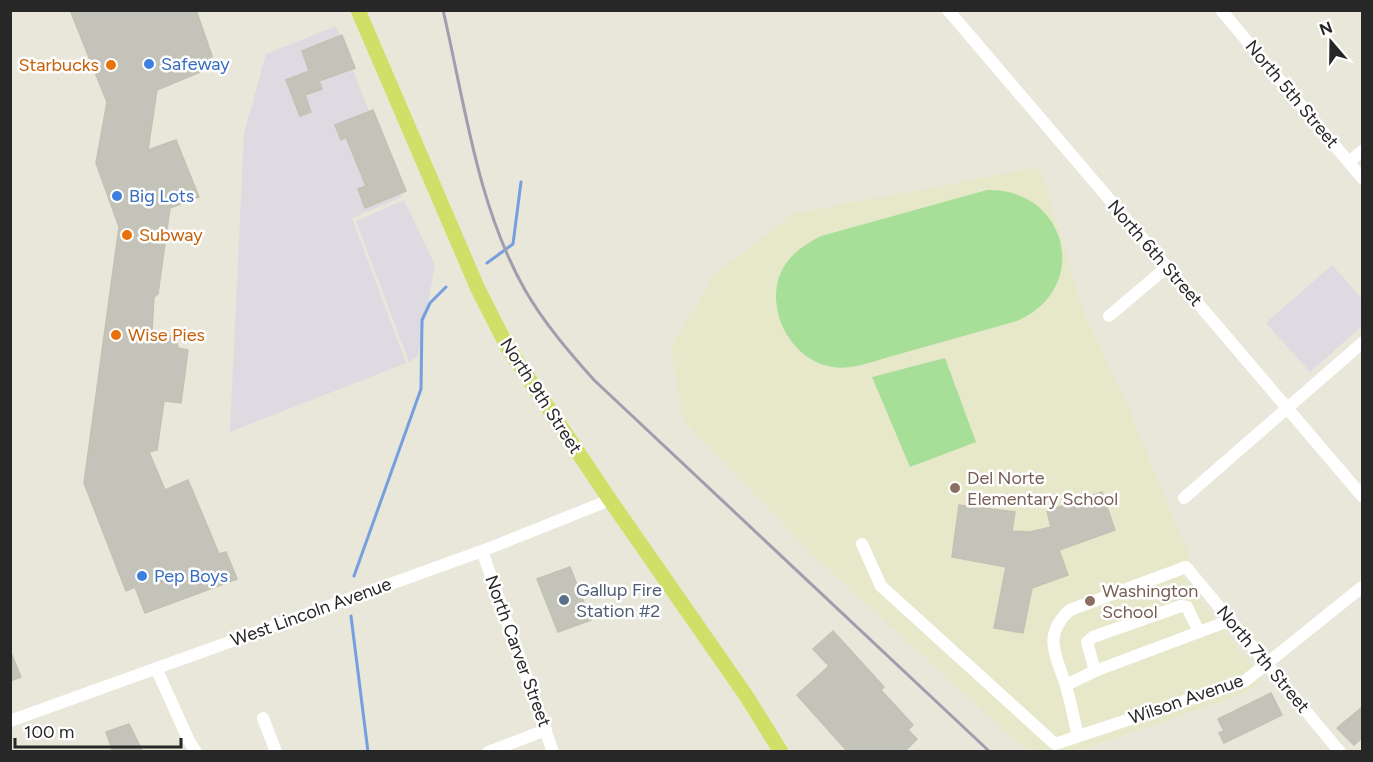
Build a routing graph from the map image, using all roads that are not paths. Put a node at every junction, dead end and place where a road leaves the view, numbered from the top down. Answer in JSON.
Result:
{"nodes":[{"id":1,"x":358,"y":10,"type":"edge"},
{"id":2,"x":948,"y":10,"type":"edge"},
{"id":3,"x":1221,"y":10,"type":"edge"},
{"id":4,"x":1362,"y":151,"type":"edge"},
{"id":5,"x":1349,"y":162,"type":"junction"},
{"id":6,"x":1362,"y":178,"type":"edge"},
{"id":7,"x":1167,"y":267,"type":"junction"},
{"id":8,"x":1109,"y":316,"type":"dead end"},
{"id":9,"x":1362,"y":343,"type":"edge"},
{"id":10,"x":1288,"y":407,"type":"junction"},
{"id":11,"x":1362,"y":496,"type":"edge"},
{"id":12,"x":1184,"y":498,"type":"dead end"},
{"id":13,"x":610,"y":500,"type":"junction"},
{"id":14,"x":862,"y":544,"type":"dead end"},
{"id":15,"x":482,"y":551,"type":"junction"},
{"id":16,"x":1362,"y":587,"type":"edge"},
{"id":17,"x":1231,"y":620,"type":"junction"},
{"id":18,"x":1199,"y":632,"type":"junction"},
{"id":19,"x":1268,"y":664,"type":"junction"},
{"id":20,"x":156,"y":668,"type":"junction"},
{"id":21,"x":1095,"y":671,"type":"junction"},
{"id":22,"x":1066,"y":685,"type":"junction"},
{"id":23,"x":263,"y":718,"type":"dead end"},
{"id":24,"x":10,"y":721,"type":"edge"},
{"id":25,"x":546,"y":730,"type":"junction"},
{"id":26,"x":1078,"y":736,"type":"junction"},
{"id":27,"x":196,"y":752,"type":"edge"},
{"id":28,"x":276,"y":752,"type":"edge"},
{"id":29,"x":488,"y":752,"type":"edge"},
{"id":30,"x":554,"y":752,"type":"edge"},
{"id":31,"x":781,"y":752,"type":"edge"},
{"id":32,"x":1340,"y":752,"type":"edge"}],
"edges":[{"from":1,"to":13,"type":"main road","name":"North 9th Street"},
{"from":2,"to":7,"type":"street","name":"North 6th Street"},
{"from":3,"to":5,"type":"street","name":"North 5th Street"},
{"from":4,"to":5,"type":"street"},
{"from":5,"to":6,"type":"street","name":"North 5th Street"},
{"from":7,"to":8,"type":"street"},
{"from":7,"to":10,"type":"street","name":"North 6th Street"},
{"from":9,"to":10,"type":"street"},
{"from":10,"to":11,"type":"street","name":"North 6th Street"},
{"from":10,"to":12,"type":"street"},
{"from":13,"to":15,"type":"street","name":"West Lincoln Avenue"},
{"from":13,"to":31,"type":"main road","name":"North 9th Street"},
{"from":14,"to":26,"type":"street","name":"Wilson Avenue"},
{"from":15,"to":20,"type":"street","name":"West Lincoln Avenue"},
{"from":15,"to":25,"type":"street","name":"North Carver Street"},
{"from":16,"to":19,"type":"street","name":"Wilson Avenue"},
{"from":17,"to":18,"type":"street"},
{"from":17,"to":19,"type":"street","name":"North 7th Street"},
{"from":17,"to":22,"type":"street","name":"North 7th Street"},
{"from":18,"to":21,"type":"street"},
{"from":18,"to":21,"type":"street"},
{"from":19,"to":26,"type":"street","name":"Wilson Avenue"},
{"from":19,"to":32,"type":"street","name":"North 7th Street"},
{"from":20,"to":24,"type":"street","name":"West Lincoln Avenue"},
{"from":20,"to":27,"type":"street"},
{"from":21,"to":22,"type":"street"},
{"from":22,"to":26,"type":"street"},
{"from":23,"to":28,"type":"street"},
{"from":25,"to":29,"type":"street"},
{"from":25,"to":30,"type":"street","name":"North Carver Street"}]}
